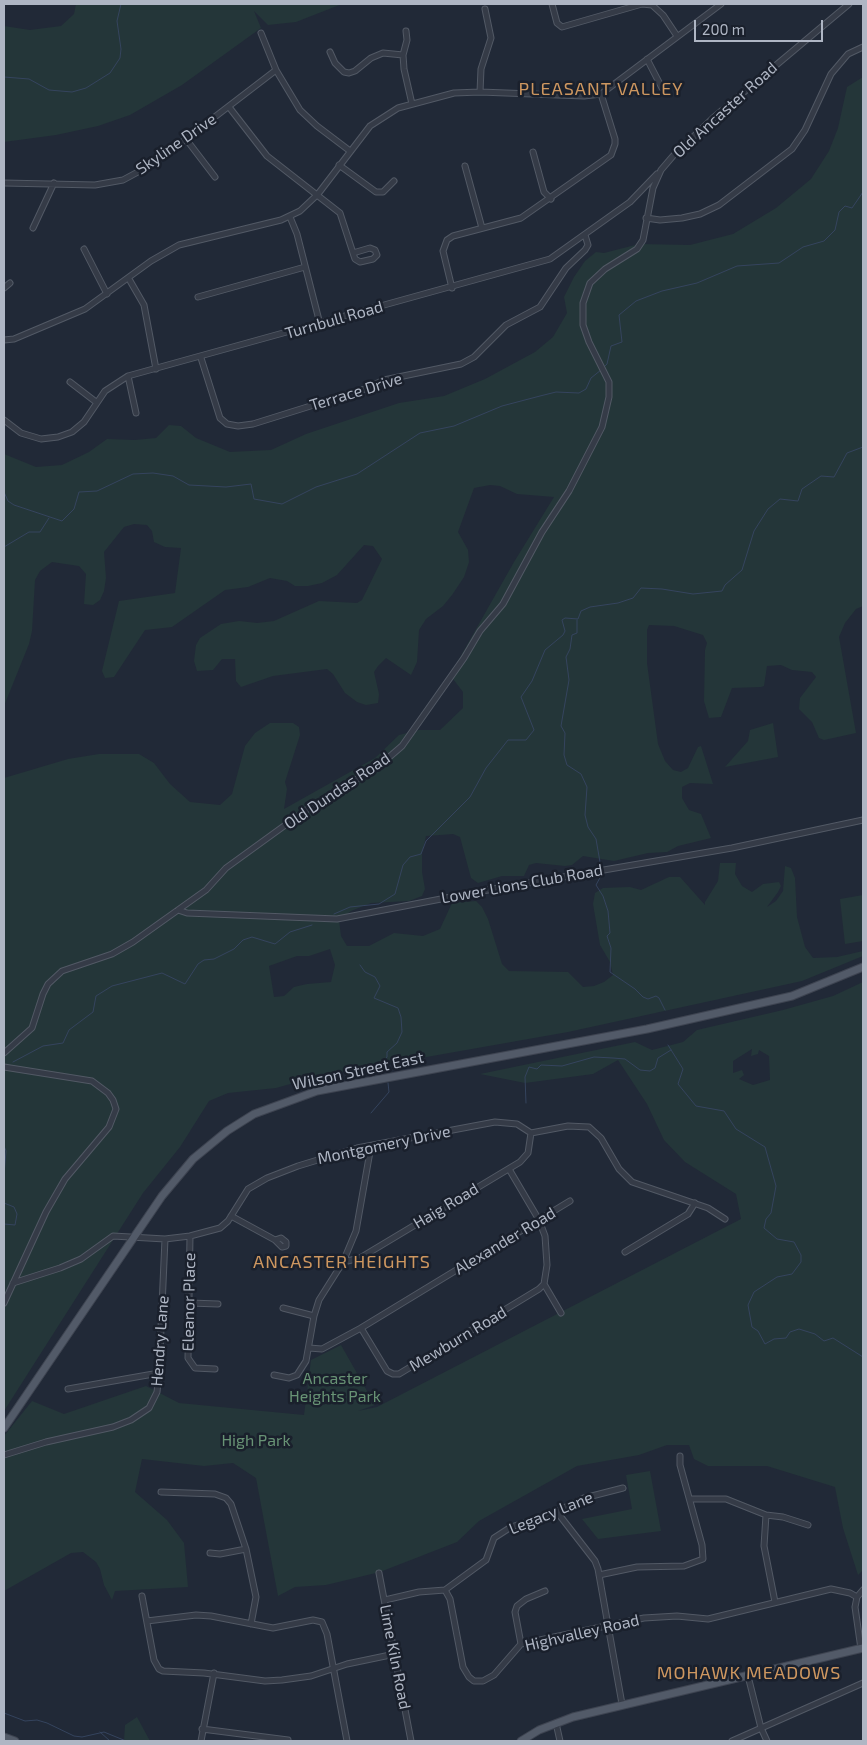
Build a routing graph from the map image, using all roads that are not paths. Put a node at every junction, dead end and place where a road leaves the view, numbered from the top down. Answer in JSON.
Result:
{"nodes":[{"id":1,"x":552,"y":4,"type":"edge"},
{"id":2,"x":721,"y":4,"type":"edge"},
{"id":3,"x":849,"y":4,"type":"edge"},
{"id":4,"x":485,"y":9,"type":"dead end"},
{"id":5,"x":406,"y":31,"type":"dead end"},
{"id":6,"x":261,"y":33,"type":"dead end"},
{"id":7,"x":677,"y":36,"type":"junction"},
{"id":8,"x":863,"y":47,"type":"edge"},
{"id":9,"x":330,"y":52,"type":"dead end"},
{"id":10,"x":403,"y":56,"type":"junction"},
{"id":11,"x":647,"y":59,"type":"junction"},
{"id":12,"x":276,"y":70,"type":"junction"},
{"id":13,"x":662,"y":88,"type":"dead end"},
{"id":14,"x":480,"y":92,"type":"junction"},
{"id":15,"x":601,"y":94,"type":"junction"},
{"id":16,"x":412,"y":104,"type":"junction"},
{"id":17,"x":229,"y":107,"type":"junction"},
{"id":18,"x":186,"y":139,"type":"junction"},
{"id":19,"x":350,"y":151,"type":"junction"},
{"id":20,"x":533,"y":152,"type":"dead end"},
{"id":21,"x":339,"y":165,"type":"junction"},
{"id":22,"x":465,"y":166,"type":"dead end"},
{"id":23,"x":661,"y":170,"type":"junction"},
{"id":24,"x":215,"y":177,"type":"dead end"},
{"id":25,"x":394,"y":181,"type":"dead end"},
{"id":26,"x":4,"y":183,"type":"edge"},
{"id":27,"x":54,"y":183,"type":"junction"},
{"id":28,"x":318,"y":194,"type":"junction"},
{"id":29,"x":551,"y":198,"type":"junction"},
{"id":30,"x":290,"y":217,"type":"junction"},
{"id":31,"x":646,"y":218,"type":"junction"},
{"id":32,"x":33,"y":228,"type":"dead end"},
{"id":33,"x":482,"y":228,"type":"junction"},
{"id":34,"x":585,"y":235,"type":"junction"},
{"id":35,"x":84,"y":249,"type":"dead end"},
{"id":36,"x":353,"y":253,"type":"dead end"},
{"id":37,"x":305,"y":267,"type":"junction"},
{"id":38,"x":129,"y":278,"type":"junction"},
{"id":39,"x":10,"y":283,"type":"dead end"},
{"id":40,"x":4,"y":288,"type":"edge"},
{"id":41,"x":452,"y":288,"type":"junction"},
{"id":42,"x":107,"y":294,"type":"junction"},
{"id":43,"x":198,"y":297,"type":"dead end"},
{"id":44,"x":320,"y":324,"type":"junction"},
{"id":45,"x":4,"y":340,"type":"edge"},
{"id":46,"x":202,"y":358,"type":"junction"},
{"id":47,"x":599,"y":361,"type":"joint"},
{"id":48,"x":156,"y":369,"type":"junction"},
{"id":49,"x":128,"y":376,"type":"junction"},
{"id":50,"x":70,"y":382,"type":"dead end"},
{"id":51,"x":96,"y":402,"type":"junction"},
{"id":52,"x":136,"y":413,"type":"dead end"},
{"id":53,"x":4,"y":420,"type":"edge"},
{"id":54,"x":863,"y":820,"type":"edge"},
{"id":55,"x":178,"y":910,"type":"junction"},
{"id":56,"x":863,"y":967,"type":"edge"},
{"id":57,"x":4,"y":1052,"type":"edge"},
{"id":58,"x":5,"y":1068,"type":"edge"},
{"id":59,"x":531,"y":1133,"type":"junction"},
{"id":60,"x":371,"y":1146,"type":"junction"},
{"id":61,"x":509,"y":1169,"type":"junction"},
{"id":62,"x":570,"y":1201,"type":"dead end"},
{"id":63,"x":695,"y":1203,"type":"junction"},
{"id":64,"x":231,"y":1216,"type":"junction"},
{"id":65,"x":725,"y":1219,"type":"dead end"},
{"id":66,"x":539,"y":1220,"type":"junction"},
{"id":67,"x":190,"y":1236,"type":"junction"},
{"id":68,"x":132,"y":1237,"type":"junction"},
{"id":69,"x":165,"y":1239,"type":"junction"},
{"id":70,"x":276,"y":1240,"type":"dead end"},
{"id":71,"x":625,"y":1252,"type":"dead end"},
{"id":72,"x":343,"y":1262,"type":"junction"},
{"id":73,"x":13,"y":1283,"type":"junction"},
{"id":74,"x":544,"y":1284,"type":"junction"},
{"id":75,"x":4,"y":1303,"type":"edge"},
{"id":76,"x":190,"y":1303,"type":"junction"},
{"id":77,"x":218,"y":1304,"type":"dead end"},
{"id":78,"x":283,"y":1308,"type":"dead end"},
{"id":79,"x":561,"y":1313,"type":"dead end"},
{"id":80,"x":314,"y":1316,"type":"junction"},
{"id":81,"x":361,"y":1328,"type":"junction"},
{"id":82,"x":309,"y":1348,"type":"junction"},
{"id":83,"x":215,"y":1369,"type":"dead end"},
{"id":84,"x":159,"y":1373,"type":"junction"},
{"id":85,"x":274,"y":1375,"type":"dead end"},
{"id":86,"x":68,"y":1388,"type":"dead end"},
{"id":87,"x":4,"y":1428,"type":"edge"},
{"id":88,"x":4,"y":1455,"type":"edge"},
{"id":89,"x":680,"y":1456,"type":"dead end"},
{"id":90,"x":623,"y":1488,"type":"dead end"},
{"id":91,"x":161,"y":1492,"type":"dead end"},
{"id":92,"x":690,"y":1499,"type":"junction"},
{"id":93,"x":557,"y":1512,"type":"junction"},
{"id":94,"x":766,"y":1515,"type":"junction"},
{"id":95,"x":808,"y":1525,"type":"dead end"},
{"id":96,"x":246,"y":1549,"type":"junction"},
{"id":97,"x":210,"y":1553,"type":"dead end"},
{"id":98,"x":379,"y":1573,"type":"dead end"},
{"id":99,"x":599,"y":1575,"type":"junction"},
{"id":100,"x":445,"y":1590,"type":"junction"},
{"id":101,"x":863,"y":1590,"type":"edge"},
{"id":102,"x":544,"y":1592,"type":"dead end"},
{"id":103,"x":142,"y":1596,"type":"dead end"},
{"id":104,"x":857,"y":1598,"type":"junction"},
{"id":105,"x":385,"y":1600,"type":"junction"},
{"id":106,"x":775,"y":1602,"type":"junction"},
{"id":107,"x":147,"y":1621,"type":"junction"},
{"id":108,"x":251,"y":1624,"type":"junction"},
{"id":109,"x":608,"y":1625,"type":"junction"},
{"id":110,"x":521,"y":1644,"type":"junction"},
{"id":111,"x":862,"y":1649,"type":"edge"},
{"id":112,"x":395,"y":1654,"type":"junction"},
{"id":113,"x":333,"y":1668,"type":"junction"},
{"id":114,"x":214,"y":1673,"type":"junction"},
{"id":115,"x":748,"y":1676,"type":"junction"},
{"id":116,"x":863,"y":1683,"type":"edge"},
{"id":117,"x":622,"y":1704,"type":"junction"},
{"id":118,"x":556,"y":1723,"type":"junction"},
{"id":119,"x":761,"y":1728,"type":"junction"},
{"id":120,"x":202,"y":1729,"type":"junction"},
{"id":121,"x":4,"y":1738,"type":"edge"},
{"id":122,"x":288,"y":1740,"type":"edge"},
{"id":123,"x":9,"y":1741,"type":"edge"},
{"id":124,"x":15,"y":1741,"type":"edge"},
{"id":125,"x":201,"y":1741,"type":"edge"},
{"id":126,"x":347,"y":1741,"type":"edge"},
{"id":127,"x":411,"y":1741,"type":"edge"},
{"id":128,"x":521,"y":1741,"type":"edge"},
{"id":129,"x":560,"y":1741,"type":"edge"},
{"id":130,"x":732,"y":1741,"type":"edge"},
{"id":131,"x":767,"y":1741,"type":"edge"}],
"edges":[{"from":1,"to":7,"type":"street"},
{"from":2,"to":7,"type":"street"},
{"from":3,"to":23,"type":"street","name":"Old Ancaster Road"},
{"from":4,"to":14,"type":"street"},
{"from":5,"to":10,"type":"street"},
{"from":6,"to":12,"type":"street"},
{"from":7,"to":11,"type":"street"},
{"from":8,"to":31,"type":"street"},
{"from":9,"to":10,"type":"street"},
{"from":10,"to":16,"type":"street"},
{"from":11,"to":13,"type":"street"},
{"from":11,"to":15,"type":"street"},
{"from":12,"to":17,"type":"street","name":"Skyline Drive"},
{"from":12,"to":19,"type":"street"},
{"from":14,"to":15,"type":"street"},
{"from":14,"to":16,"type":"street"},
{"from":15,"to":29,"type":"street"},
{"from":16,"to":19,"type":"street"},
{"from":17,"to":18,"type":"street","name":"Skyline Drive"},
{"from":17,"to":28,"type":"street"},
{"from":18,"to":24,"type":"street"},
{"from":18,"to":27,"type":"street","name":"Skyline Drive"},
{"from":19,"to":21,"type":"street"},
{"from":20,"to":29,"type":"street"},
{"from":21,"to":25,"type":"street"},
{"from":21,"to":28,"type":"street"},
{"from":22,"to":33,"type":"street"},
{"from":23,"to":31,"type":"street","name":"Old Ancaster Road"},
{"from":23,"to":34,"type":"street","name":"Turnbull Road"},
{"from":26,"to":27,"type":"street","name":"Skyline Drive"},
{"from":27,"to":32,"type":"street"},
{"from":28,"to":30,"type":"street"},
{"from":28,"to":36,"type":"street"},
{"from":29,"to":33,"type":"street"},
{"from":30,"to":37,"type":"street"},
{"from":30,"to":38,"type":"street"},
{"from":31,"to":47,"type":"street","name":"Old Ancaster Road"},
{"from":33,"to":41,"type":"street"},
{"from":34,"to":41,"type":"street","name":"Turnbull Road"},
{"from":34,"to":46,"type":"street","name":"Terrace Drive"},
{"from":35,"to":42,"type":"street"},
{"from":37,"to":43,"type":"street"},
{"from":37,"to":44,"type":"street"},
{"from":38,"to":42,"type":"street"},
{"from":38,"to":48,"type":"street"},
{"from":39,"to":40,"type":"street"},
{"from":41,"to":44,"type":"street","name":"Turnbull Road"},
{"from":42,"to":45,"type":"street"},
{"from":44,"to":46,"type":"street","name":"Turnbull Road"},
{"from":46,"to":48,"type":"street","name":"Turnbull Road"},
{"from":47,"to":55,"type":"street","name":"Old Dundas Road"},
{"from":48,"to":49,"type":"street","name":"Turnbull Road"},
{"from":49,"to":51,"type":"street","name":"Turnbull Road"},
{"from":49,"to":52,"type":"street"},
{"from":50,"to":51,"type":"street"},
{"from":51,"to":53,"type":"street","name":"Turnbull Road"},
{"from":54,"to":55,"type":"street","name":"Lower Lions Club Road"},
{"from":55,"to":57,"type":"street","name":"Old Dundas Road"},
{"from":56,"to":68,"type":"main road","name":"Wilson Street East"},
{"from":58,"to":73,"type":"street"},
{"from":59,"to":60,"type":"street","name":"Montgomery Drive"},
{"from":59,"to":61,"type":"street","name":"Haig Road"},
{"from":59,"to":63,"type":"street"},
{"from":60,"to":64,"type":"street","name":"Montgomery Drive"},
{"from":60,"to":72,"type":"street"},
{"from":61,"to":66,"type":"street"},
{"from":61,"to":72,"type":"street","name":"Haig Road"},
{"from":62,"to":66,"type":"street","name":"Alexander Road"},
{"from":63,"to":65,"type":"street"},
{"from":63,"to":71,"type":"street"},
{"from":64,"to":67,"type":"street","name":"Montgomery Drive"},
{"from":64,"to":70,"type":"street"},
{"from":66,"to":74,"type":"street"},
{"from":66,"to":81,"type":"street","name":"Alexander Road"},
{"from":67,"to":69,"type":"street","name":"Montgomery Drive"},
{"from":67,"to":76,"type":"street","name":"Eleanor Place"},
{"from":68,"to":69,"type":"street","name":"Montgomery Drive"},
{"from":68,"to":73,"type":"street","name":"Montgomery Drive"},
{"from":68,"to":87,"type":"main road","name":"Wilson Street East"},
{"from":69,"to":84,"type":"street","name":"Hendry Lane"},
{"from":72,"to":80,"type":"street"},
{"from":73,"to":75,"type":"street"},
{"from":74,"to":79,"type":"street"},
{"from":74,"to":81,"type":"street","name":"Mewburn Road"},
{"from":76,"to":77,"type":"street"},
{"from":76,"to":83,"type":"street","name":"Eleanor Place"},
{"from":78,"to":80,"type":"street"},
{"from":80,"to":82,"type":"street"},
{"from":81,"to":82,"type":"street","name":"Alexander Road"},
{"from":82,"to":85,"type":"street"},
{"from":84,"to":86,"type":"street"},
{"from":84,"to":88,"type":"street","name":"Hendry Lane"},
{"from":89,"to":92,"type":"street"},
{"from":90,"to":93,"type":"street","name":"Legacy Lane"},
{"from":91,"to":96,"type":"street"},
{"from":92,"to":94,"type":"street"},
{"from":92,"to":99,"type":"street"},
{"from":93,"to":99,"type":"street"},
{"from":93,"to":100,"type":"street","name":"Legacy Lane"},
{"from":94,"to":95,"type":"street"},
{"from":94,"to":106,"type":"street"},
{"from":96,"to":97,"type":"street"},
{"from":96,"to":108,"type":"street"},
{"from":98,"to":105,"type":"street","name":"Lime Kiln Road"},
{"from":99,"to":109,"type":"street"},
{"from":100,"to":105,"type":"street"},
{"from":100,"to":110,"type":"street","name":"Highvalley Road"},
{"from":101,"to":104,"type":"street"},
{"from":102,"to":110,"type":"street"},
{"from":103,"to":107,"type":"street"},
{"from":104,"to":106,"type":"street","name":"Highvalley Road"},
{"from":104,"to":111,"type":"street"},
{"from":105,"to":112,"type":"street","name":"Lime Kiln Road"},
{"from":106,"to":109,"type":"street","name":"Highvalley Road"},
{"from":107,"to":108,"type":"street"},
{"from":107,"to":114,"type":"street"},
{"from":108,"to":113,"type":"street"},
{"from":109,"to":110,"type":"street","name":"Highvalley Road"},
{"from":109,"to":117,"type":"street"},
{"from":111,"to":115,"type":"main road"},
{"from":112,"to":113,"type":"street"},
{"from":112,"to":127,"type":"street","name":"Lime Kiln Road"},
{"from":113,"to":114,"type":"street"},
{"from":113,"to":126,"type":"street"},
{"from":114,"to":120,"type":"street"},
{"from":115,"to":117,"type":"main road"},
{"from":115,"to":119,"type":"street"},
{"from":116,"to":119,"type":"street"},
{"from":117,"to":118,"type":"main road"},
{"from":118,"to":128,"type":"main road"},
{"from":118,"to":129,"type":"street"},
{"from":119,"to":130,"type":"street"},
{"from":119,"to":131,"type":"street"},
{"from":120,"to":122,"type":"street"},
{"from":120,"to":125,"type":"street"},
{"from":121,"to":123,"type":"main road"},
{"from":121,"to":124,"type":"main road"}]}
